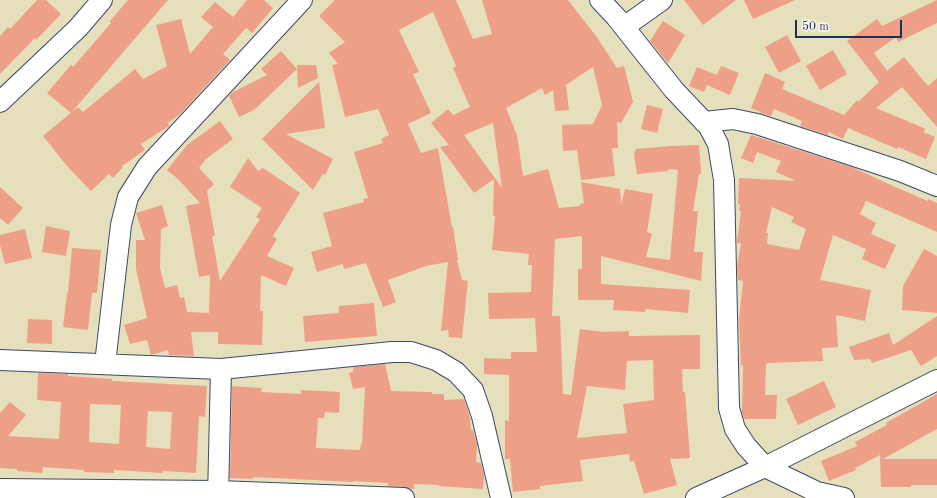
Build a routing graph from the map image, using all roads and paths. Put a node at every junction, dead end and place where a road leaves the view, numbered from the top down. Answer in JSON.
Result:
{"nodes":[{"id":1,"x":102,"y":0,"type":"edge"},
{"id":2,"x":302,"y":0,"type":"edge"},
{"id":3,"x":600,"y":0,"type":"edge"},
{"id":4,"x":662,"y":0,"type":"edge"},
{"id":5,"x":624,"y":27,"type":"junction"},
{"id":6,"x":0,"y":102,"type":"edge"},
{"id":7,"x":704,"y":122,"type":"junction"},
{"id":8,"x":937,"y":186,"type":"edge"},
{"id":9,"x":0,"y":360,"type":"edge"},
{"id":10,"x":105,"y":364,"type":"junction"},
{"id":11,"x":221,"y":369,"type":"junction"},
{"id":12,"x":937,"y":380,"type":"edge"},
{"id":13,"x":764,"y":467,"type":"junction"},
{"id":14,"x":0,"y":489,"type":"edge"},
{"id":15,"x":218,"y":494,"type":"edge"},
{"id":16,"x":404,"y":498,"type":"edge"},
{"id":17,"x":501,"y":498,"type":"edge"},
{"id":18,"x":696,"y":498,"type":"edge"},
{"id":19,"x":844,"y":498,"type":"edge"}],
"edges":[{"from":1,"to":6,"type":"street"},
{"from":2,"to":10,"type":"street"},
{"from":3,"to":5,"type":"street"},
{"from":4,"to":5,"type":"street"},
{"from":5,"to":7,"type":"street"},
{"from":7,"to":8,"type":"street"},
{"from":7,"to":13,"type":"street"},
{"from":9,"to":10,"type":"street"},
{"from":10,"to":11,"type":"street"},
{"from":11,"to":15,"type":"street"},
{"from":11,"to":17,"type":"street"},
{"from":12,"to":13,"type":"street"},
{"from":13,"to":18,"type":"street"},
{"from":13,"to":19,"type":"street"},
{"from":14,"to":15,"type":"street"},
{"from":15,"to":16,"type":"street"}]}
